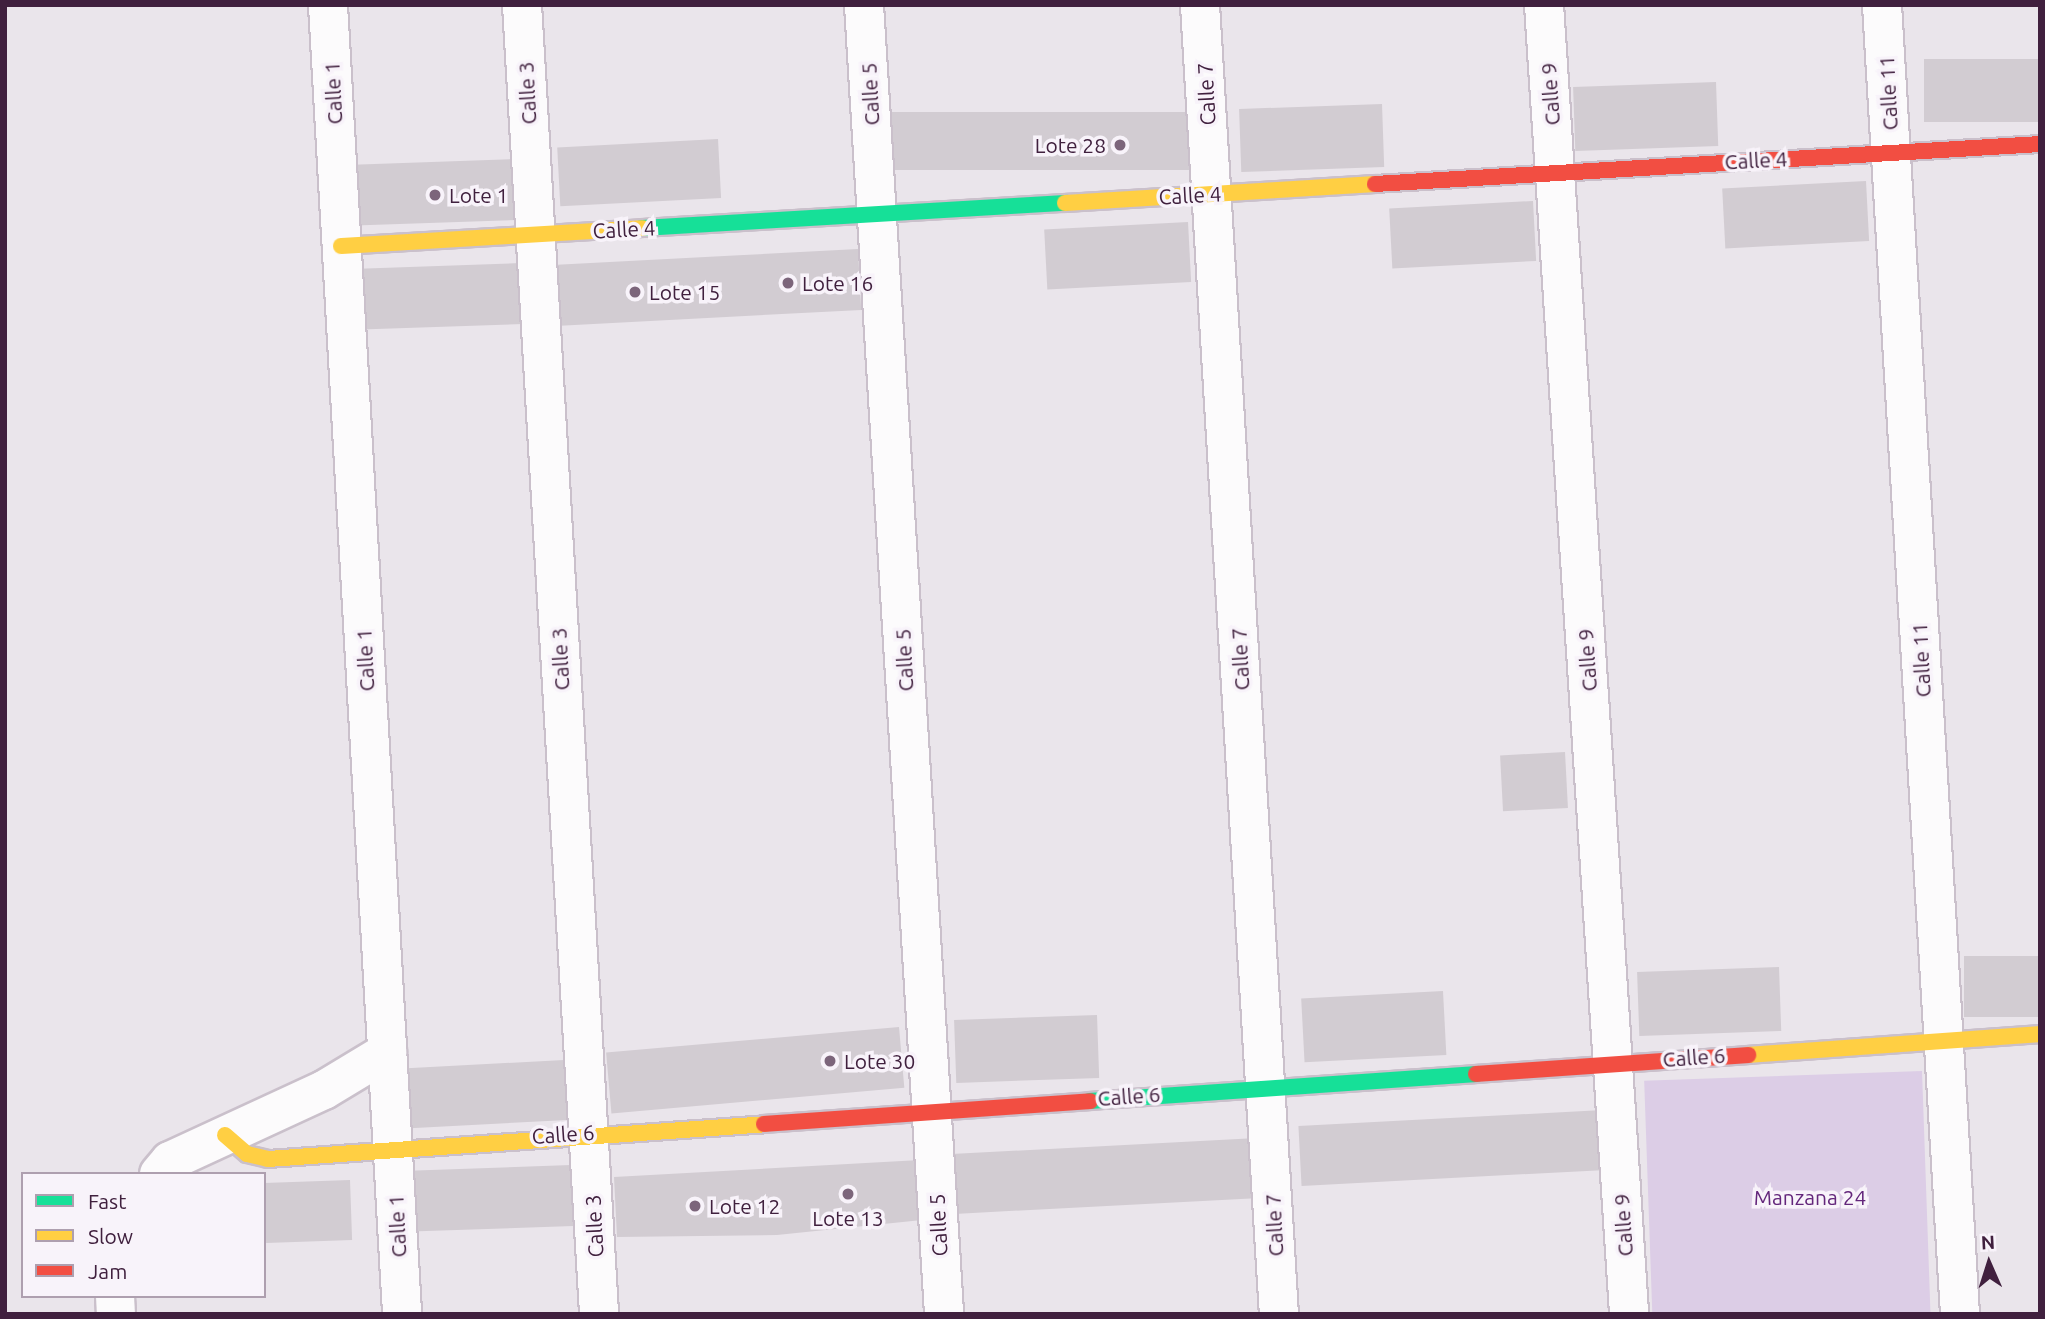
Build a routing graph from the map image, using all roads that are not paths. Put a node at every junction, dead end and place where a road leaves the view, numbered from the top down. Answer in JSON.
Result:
{"nodes":[{"id":1,"x":328,"y":5,"type":"edge"},
{"id":2,"x":522,"y":5,"type":"edge"},
{"id":3,"x":864,"y":5,"type":"edge"},
{"id":4,"x":1200,"y":5,"type":"edge"},
{"id":5,"x":1544,"y":5,"type":"edge"},
{"id":6,"x":1882,"y":5,"type":"edge"},
{"id":7,"x":2040,"y":144,"type":"edge"},
{"id":8,"x":1891,"y":152,"type":"junction"},
{"id":9,"x":1555,"y":172,"type":"junction"},
{"id":10,"x":1212,"y":194,"type":"junction"},
{"id":11,"x":877,"y":214,"type":"junction"},
{"id":12,"x":535,"y":234,"type":"junction"},
{"id":13,"x":341,"y":246,"type":"junction"},
{"id":14,"x":2040,"y":1034,"type":"edge"},
{"id":15,"x":1943,"y":1040,"type":"junction"},
{"id":16,"x":387,"y":1052,"type":"junction"},
{"id":17,"x":1613,"y":1063,"type":"junction"},
{"id":18,"x":1266,"y":1086,"type":"junction"},
{"id":19,"x":931,"y":1109,"type":"junction"},
{"id":20,"x":588,"y":1133,"type":"junction"},
{"id":21,"x":225,"y":1135,"type":"junction"},
{"id":22,"x":393,"y":1146,"type":"junction"},
{"id":23,"x":161,"y":1172,"type":"edge"},
{"id":24,"x":402,"y":1314,"type":"edge"},
{"id":25,"x":599,"y":1314,"type":"edge"},
{"id":26,"x":944,"y":1314,"type":"edge"},
{"id":27,"x":1279,"y":1314,"type":"edge"},
{"id":28,"x":1629,"y":1314,"type":"edge"},
{"id":29,"x":1960,"y":1314,"type":"edge"}],
"edges":[{"from":1,"to":13,"type":"street","name":"Calle 1"},
{"from":2,"to":12,"type":"street","name":"Calle 3"},
{"from":3,"to":11,"type":"street","name":"Calle 5"},
{"from":4,"to":10,"type":"street","name":"Calle 7"},
{"from":5,"to":9,"type":"street","name":"Calle 9"},
{"from":6,"to":8,"type":"street","name":"Calle 11"},
{"from":7,"to":8,"type":"street","name":"Calle 4"},
{"from":8,"to":9,"type":"street","name":"Calle 4"},
{"from":8,"to":15,"type":"street","name":"Calle 11"},
{"from":9,"to":10,"type":"street","name":"Calle 4"},
{"from":9,"to":17,"type":"street","name":"Calle 9"},
{"from":10,"to":11,"type":"street","name":"Calle 4"},
{"from":10,"to":18,"type":"street","name":"Calle 7"},
{"from":11,"to":12,"type":"street","name":"Calle 4"},
{"from":11,"to":19,"type":"street","name":"Calle 5"},
{"from":12,"to":13,"type":"street","name":"Calle 4"},
{"from":12,"to":20,"type":"street","name":"Calle 3"},
{"from":13,"to":16,"type":"street","name":"Calle 1"},
{"from":14,"to":15,"type":"street","name":"Calle 6"},
{"from":15,"to":17,"type":"street","name":"Calle 6"},
{"from":15,"to":29,"type":"street","name":"Calle 11"},
{"from":16,"to":21,"type":"street"},
{"from":16,"to":22,"type":"street","name":"Calle 1"},
{"from":17,"to":18,"type":"street","name":"Calle 6"},
{"from":17,"to":28,"type":"street","name":"Calle 9"},
{"from":18,"to":19,"type":"street","name":"Calle 6"},
{"from":18,"to":27,"type":"street","name":"Calle 7"},
{"from":19,"to":20,"type":"street","name":"Calle 6"},
{"from":19,"to":26,"type":"street","name":"Calle 5"},
{"from":20,"to":22,"type":"street","name":"Calle 6"},
{"from":20,"to":25,"type":"street","name":"Calle 3"},
{"from":21,"to":22,"type":"street","name":"Calle 6"},
{"from":21,"to":23,"type":"street"},
{"from":22,"to":24,"type":"street","name":"Calle 1"}]}
